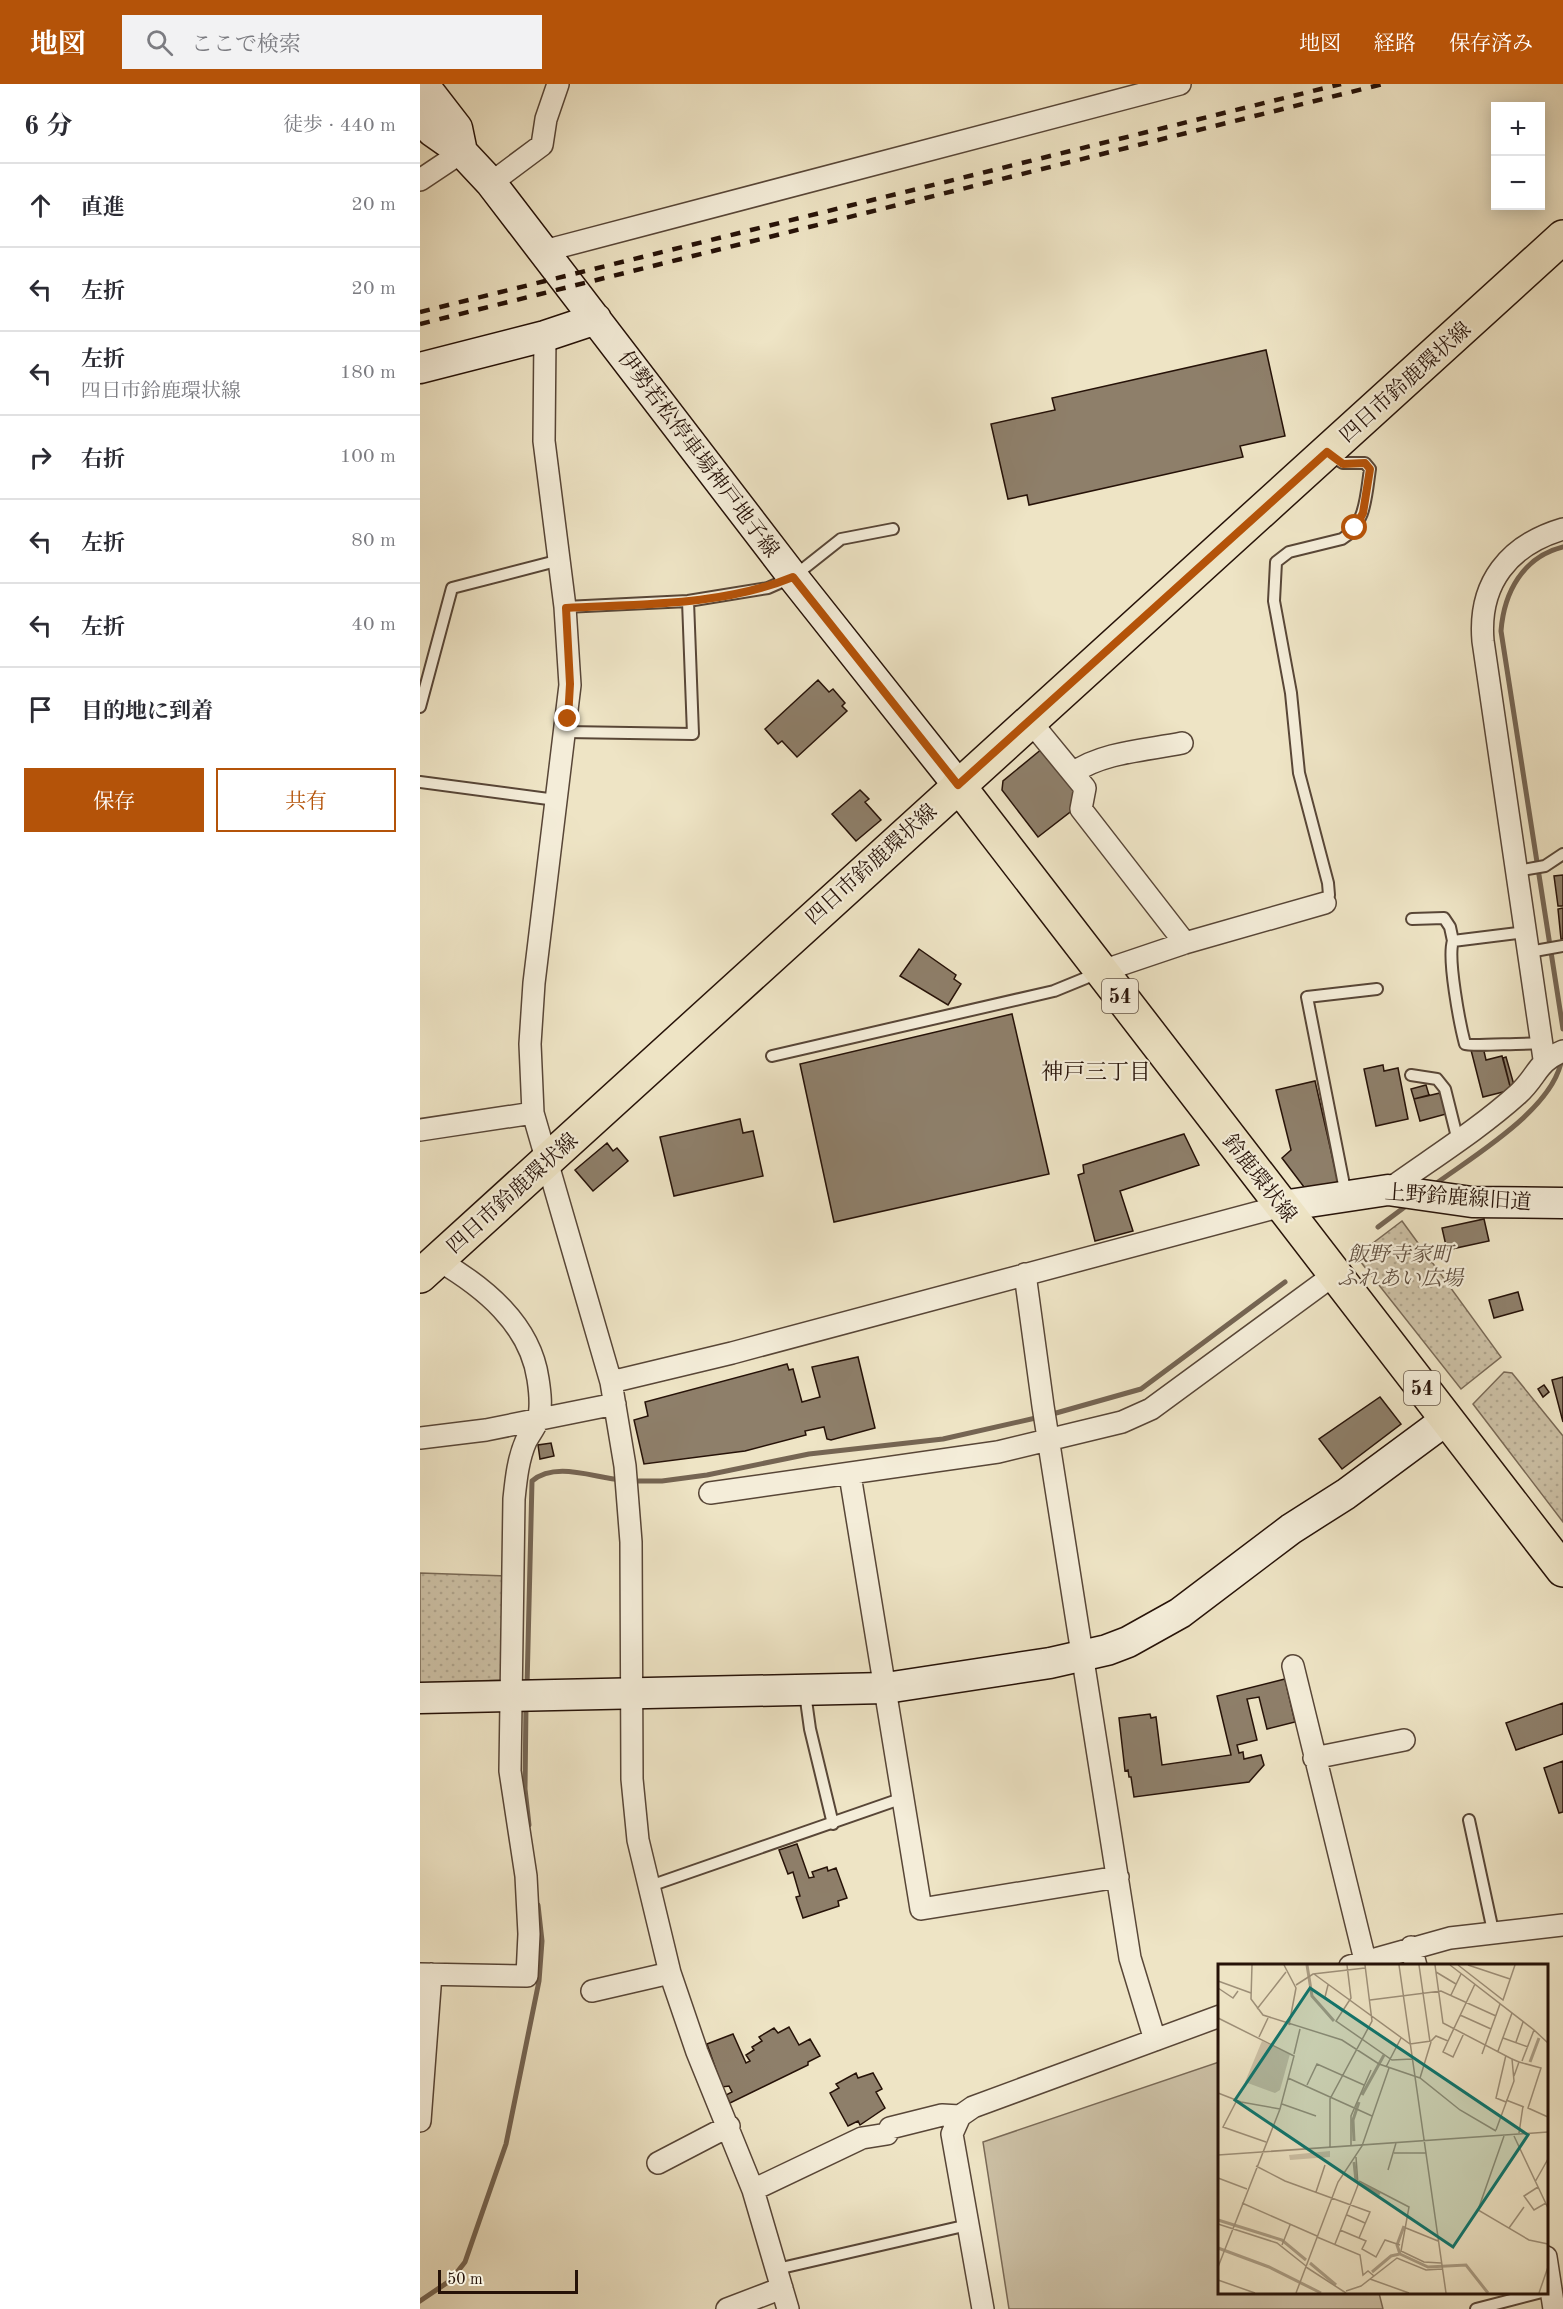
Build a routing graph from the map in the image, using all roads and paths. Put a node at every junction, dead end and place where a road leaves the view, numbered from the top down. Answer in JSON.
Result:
{"nodes":[{"id":1,"x":423,"y":84,"type":"edge"},
{"id":2,"x":558,"y":84,"type":"edge"},
{"id":3,"x":1180,"y":84,"type":"edge"},
{"id":4,"x":420,"y":116,"type":"edge"},
{"id":5,"x":462,"y":152,"type":"junction"},
{"id":6,"x":420,"y":180,"type":"edge"},
{"id":7,"x":491,"y":183,"type":"junction"},
{"id":8,"x":1563,"y":237,"type":"edge"},
{"id":9,"x":544,"y":251,"type":"junction"},
{"id":10,"x":596,"y":319,"type":"junction"},
{"id":11,"x":544,"y":336,"type":"junction"},
{"id":12,"x":420,"y":368,"type":"edge"},
{"id":13,"x":1327,"y":452,"type":"junction"},
{"id":14,"x":893,"y":529,"type":"dead end"},
{"id":15,"x":1563,"y":529,"type":"edge"},
{"id":16,"x":560,"y":560,"type":"junction"},
{"id":17,"x":793,"y":577,"type":"junction"},
{"id":18,"x":688,"y":602,"type":"junction"},
{"id":19,"x":566,"y":608,"type":"junction"},
{"id":20,"x":420,"y":708,"type":"edge"},
{"id":21,"x":1030,"y":721,"type":"junction"},
{"id":22,"x":566,"y":732,"type":"junction"},
{"id":23,"x":1182,"y":743,"type":"dead end"},
{"id":24,"x":1073,"y":773,"type":"junction"},
{"id":25,"x":420,"y":782,"type":"edge"},
{"id":26,"x":958,"y":785,"type":"junction"},
{"id":27,"x":556,"y":800,"type":"junction"},
{"id":28,"x":1563,"y":854,"type":"edge"},
{"id":29,"x":1520,"y":870,"type":"junction"},
{"id":30,"x":1325,"y":903,"type":"joint"},
{"id":31,"x":1412,"y":919,"type":"dead end"},
{"id":32,"x":1453,"y":941,"type":"junction"},
{"id":33,"x":1185,"y":943,"type":"junction"},
{"id":34,"x":1531,"y":945,"type":"junction"},
{"id":35,"x":1562,"y":946,"type":"edge"},
{"id":36,"x":1101,"y":971,"type":"junction"},
{"id":37,"x":1377,"y":989,"type":"dead end"},
{"id":38,"x":1550,"y":1053,"type":"edge"},
{"id":39,"x":772,"y":1056,"type":"dead end"},
{"id":40,"x":1412,"y":1075,"type":"dead end"},
{"id":41,"x":533,"y":1113,"type":"junction"},
{"id":42,"x":420,"y":1130,"type":"edge"},
{"id":43,"x":1458,"y":1141,"type":"junction"},
{"id":44,"x":548,"y":1161,"type":"junction"},
{"id":45,"x":1408,"y":1192,"type":"junction"},
{"id":46,"x":1346,"y":1195,"type":"junction"},
{"id":47,"x":1563,"y":1203,"type":"edge"},
{"id":48,"x":1282,"y":1206,"type":"junction"},
{"id":49,"x":429,"y":1268,"type":"edge"},
{"id":50,"x":1025,"y":1274,"type":"junction"},
{"id":51,"x":1335,"y":1274,"type":"junction"},
{"id":52,"x":611,"y":1382,"type":"junction"},
{"id":53,"x":615,"y":1404,"type":"junction"},
{"id":54,"x":538,"y":1420,"type":"junction"},
{"id":55,"x":1446,"y":1420,"type":"junction"},
{"id":56,"x":1048,"y":1435,"type":"junction"},
{"id":57,"x":420,"y":1438,"type":"edge"},
{"id":58,"x":850,"y":1475,"type":"junction"},
{"id":59,"x":710,"y":1494,"type":"dead end"},
{"id":60,"x":1563,"y":1570,"type":"edge"},
{"id":61,"x":1083,"y":1656,"type":"junction"},
{"id":62,"x":1293,"y":1666,"type":"dead end"},
{"id":63,"x":886,"y":1688,"type":"junction"},
{"id":64,"x":805,"y":1690,"type":"junction"},
{"id":65,"x":632,"y":1694,"type":"junction"},
{"id":66,"x":522,"y":1696,"type":"junction"},
{"id":67,"x":420,"y":1698,"type":"edge"},
{"id":68,"x":1404,"y":1740,"type":"dead end"},
{"id":69,"x":1314,"y":1758,"type":"junction"},
{"id":70,"x":903,"y":1798,"type":"junction"},
{"id":71,"x":1469,"y":1820,"type":"dead end"},
{"id":72,"x":833,"y":1824,"type":"junction"},
{"id":73,"x":1118,"y":1877,"type":"junction"},
{"id":74,"x":650,"y":1886,"type":"junction"},
{"id":75,"x":1563,"y":1925,"type":"edge"},
{"id":76,"x":1493,"y":1931,"type":"junction"},
{"id":77,"x":1414,"y":1956,"type":"edge"},
{"id":78,"x":1357,"y":1963,"type":"edge"},
{"id":79,"x":670,"y":1973,"type":"junction"},
{"id":80,"x":426,"y":1974,"type":"edge"},
{"id":81,"x":592,"y":1991,"type":"dead end"},
{"id":82,"x":1218,"y":2017,"type":"edge"},
{"id":83,"x":1155,"y":2040,"type":"junction"},
{"id":84,"x":960,"y":2116,"type":"junction"},
{"id":85,"x":420,"y":2121,"type":"edge"},
{"id":86,"x":729,"y":2126,"type":"junction"},
{"id":87,"x":658,"y":2163,"type":"dead end"},
{"id":88,"x":753,"y":2190,"type":"junction"},
{"id":89,"x":968,"y":2225,"type":"junction"},
{"id":90,"x":1548,"y":2272,"type":"edge"},
{"id":91,"x":779,"y":2278,"type":"junction"},
{"id":92,"x":1551,"y":2295,"type":"edge"},
{"id":93,"x":727,"y":2309,"type":"edge"},
{"id":94,"x":788,"y":2309,"type":"edge"},
{"id":95,"x":982,"y":2309,"type":"edge"},
{"id":96,"x":1476,"y":2309,"type":"edge"}],
"edges":[{"from":1,"to":5,"type":"street","name":"伊勢若松停車場神戸地子線"},
{"from":2,"to":7,"type":"street"},
{"from":3,"to":9,"type":"street"},
{"from":4,"to":5,"type":"street","name":"伊勢若松停車場神戸地子線"},
{"from":5,"to":6,"type":"street"},
{"from":5,"to":7,"type":"street","name":"伊勢若松停車場神戸地子線"},
{"from":7,"to":9,"type":"street","name":"伊勢若松停車場神戸地子線"},
{"from":8,"to":13,"type":"main road","name":"四日市鈴鹿環状線"},
{"from":9,"to":10,"type":"street","name":"伊勢若松停車場神戸地子線"},
{"from":10,"to":11,"type":"street"},
{"from":10,"to":17,"type":"street","name":"伊勢若松停車場神戸地子線"},
{"from":11,"to":12,"type":"street"},
{"from":11,"to":16,"type":"street"},
{"from":13,"to":21,"type":"main road","name":"四日市鈴鹿環状線"},
{"from":13,"to":30,"type":"lane"},
{"from":14,"to":17,"type":"lane"},
{"from":15,"to":29,"type":"street"},
{"from":16,"to":19,"type":"street"},
{"from":16,"to":20,"type":"lane"},
{"from":17,"to":18,"type":"lane"},
{"from":17,"to":26,"type":"street","name":"伊勢若松停車場神戸地子線"},
{"from":18,"to":19,"type":"lane"},
{"from":18,"to":22,"type":"lane"},
{"from":19,"to":22,"type":"street"},
{"from":21,"to":24,"type":"street"},
{"from":21,"to":26,"type":"main road","name":"四日市鈴鹿環状線"},
{"from":22,"to":27,"type":"street"},
{"from":23,"to":24,"type":"street"},
{"from":24,"to":33,"type":"street"},
{"from":25,"to":27,"type":"lane"},
{"from":26,"to":36,"type":"main road","name":"鈴鹿環状線","number":"54"},
{"from":26,"to":44,"type":"main road","name":"四日市鈴鹿環状線"},
{"from":27,"to":41,"type":"street"},
{"from":28,"to":29,"type":"lane"},
{"from":29,"to":34,"type":"street"},
{"from":30,"to":33,"type":"street"},
{"from":31,"to":32,"type":"lane"},
{"from":32,"to":34,"type":"lane"},
{"from":32,"to":38,"type":"lane"},
{"from":33,"to":36,"type":"street"},
{"from":34,"to":35,"type":"lane"},
{"from":34,"to":38,"type":"street"},
{"from":36,"to":39,"type":"lane"},
{"from":36,"to":48,"type":"main road","name":"鈴鹿環状線","number":"54"},
{"from":37,"to":46,"type":"lane"},
{"from":38,"to":43,"type":"street"},
{"from":40,"to":43,"type":"lane"},
{"from":41,"to":42,"type":"street"},
{"from":41,"to":44,"type":"street"},
{"from":43,"to":45,"type":"street"},
{"from":44,"to":49,"type":"main road","name":"四日市鈴鹿環状線"},
{"from":44,"to":52,"type":"street"},
{"from":45,"to":46,"type":"street","name":"上野鈴鹿線旧道"},
{"from":45,"to":47,"type":"street","name":"上野鈴鹿線旧道"},
{"from":46,"to":48,"type":"street","name":"上野鈴鹿線旧道"},
{"from":48,"to":50,"type":"street"},
{"from":48,"to":51,"type":"main road","name":"鈴鹿環状線","number":"54"},
{"from":49,"to":54,"type":"street"},
{"from":50,"to":52,"type":"street"},
{"from":50,"to":56,"type":"street"},
{"from":51,"to":55,"type":"main road","name":"鈴鹿環状線","number":"54"},
{"from":51,"to":56,"type":"street"},
{"from":52,"to":53,"type":"street"},
{"from":53,"to":54,"type":"street"},
{"from":53,"to":65,"type":"street"},
{"from":54,"to":57,"type":"street"},
{"from":54,"to":66,"type":"street"},
{"from":55,"to":60,"type":"main road","name":"鈴鹿環状線","number":"54"},
{"from":55,"to":61,"type":"street"},
{"from":56,"to":58,"type":"street"},
{"from":56,"to":61,"type":"street"},
{"from":58,"to":59,"type":"street"},
{"from":58,"to":63,"type":"street"},
{"from":61,"to":63,"type":"street"},
{"from":61,"to":73,"type":"street"},
{"from":62,"to":69,"type":"street"},
{"from":63,"to":64,"type":"street"},
{"from":63,"to":70,"type":"street"},
{"from":64,"to":65,"type":"street"},
{"from":64,"to":72,"type":"lane"},
{"from":65,"to":66,"type":"street"},
{"from":65,"to":74,"type":"street"},
{"from":66,"to":67,"type":"street"},
{"from":66,"to":80,"type":"street"},
{"from":68,"to":69,"type":"street"},
{"from":69,"to":78,"type":"street"},
{"from":70,"to":72,"type":"lane"},
{"from":70,"to":73,"type":"street"},
{"from":71,"to":76,"type":"lane"},
{"from":72,"to":74,"type":"lane"},
{"from":73,"to":83,"type":"street"},
{"from":74,"to":79,"type":"street"},
{"from":75,"to":76,"type":"street"},
{"from":76,"to":77,"type":"street"},
{"from":77,"to":78,"type":"street"},
{"from":79,"to":81,"type":"street"},
{"from":79,"to":86,"type":"street"},
{"from":80,"to":85,"type":"street"},
{"from":82,"to":83,"type":"street"},
{"from":83,"to":84,"type":"street"},
{"from":84,"to":88,"type":"street"},
{"from":84,"to":89,"type":"street"},
{"from":86,"to":87,"type":"street"},
{"from":86,"to":88,"type":"street"},
{"from":88,"to":91,"type":"street"},
{"from":89,"to":91,"type":"lane"},
{"from":89,"to":95,"type":"street"},
{"from":90,"to":92,"type":"street"},
{"from":91,"to":93,"type":"street"},
{"from":91,"to":94,"type":"street"},
{"from":92,"to":96,"type":"lane"}]}
